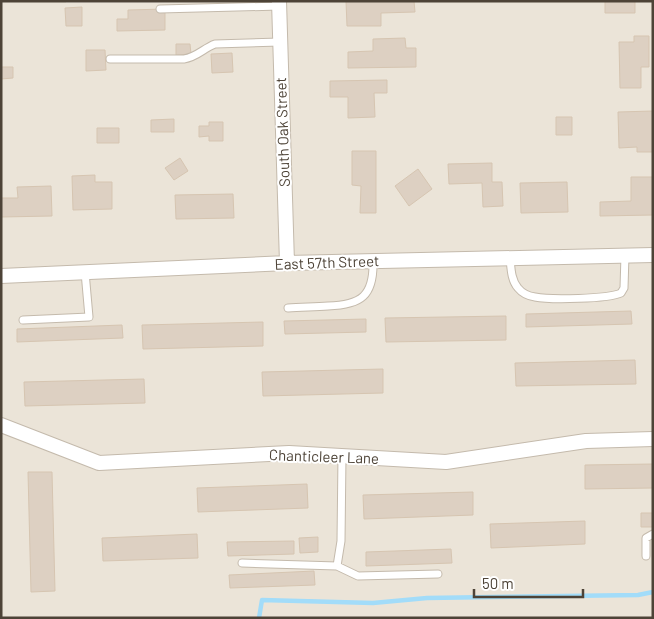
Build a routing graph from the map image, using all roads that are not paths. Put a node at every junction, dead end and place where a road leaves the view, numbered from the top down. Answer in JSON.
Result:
{"nodes":[{"id":1,"x":279,"y":4,"type":"edge"},
{"id":2,"x":160,"y":8,"type":"dead end"},
{"id":3,"x":280,"y":42,"type":"junction"},
{"id":4,"x":110,"y":60,"type":"dead end"},
{"id":5,"x":625,"y":255,"type":"junction"},
{"id":6,"x":653,"y":255,"type":"edge"},
{"id":7,"x":510,"y":258,"type":"junction"},
{"id":8,"x":373,"y":261,"type":"junction"},
{"id":9,"x":287,"y":263,"type":"junction"},
{"id":10,"x":85,"y":272,"type":"junction"},
{"id":11,"x":1,"y":276,"type":"edge"},
{"id":12,"x":288,"y":308,"type":"dead end"},
{"id":13,"x":23,"y":320,"type":"dead end"},
{"id":14,"x":1,"y":425,"type":"edge"},
{"id":15,"x":653,"y":439,"type":"edge"},
{"id":16,"x":342,"y":456,"type":"junction"},
{"id":17,"x":653,"y":534,"type":"edge"},
{"id":18,"x":646,"y":556,"type":"dead end"},
{"id":19,"x":242,"y":563,"type":"dead end"},
{"id":20,"x":337,"y":566,"type":"junction"},
{"id":21,"x":438,"y":574,"type":"dead end"}],
"edges":[{"from":1,"to":2,"type":"lane"},
{"from":1,"to":3,"type":"street","name":"South Oak Street"},
{"from":3,"to":4,"type":"lane"},
{"from":3,"to":9,"type":"street","name":"South Oak Street"},
{"from":5,"to":6,"type":"street","name":"East 57th Street"},
{"from":5,"to":7,"type":"street","name":"East 57th Street"},
{"from":5,"to":7,"type":"lane"},
{"from":7,"to":8,"type":"street","name":"East 57th Street"},
{"from":8,"to":9,"type":"street","name":"East 57th Street"},
{"from":8,"to":12,"type":"lane"},
{"from":9,"to":10,"type":"street","name":"East 57th Street"},
{"from":10,"to":11,"type":"street","name":"East 57th Street"},
{"from":10,"to":13,"type":"lane"},
{"from":14,"to":16,"type":"street","name":"Chanticleer Lane"},
{"from":15,"to":16,"type":"street","name":"Chanticleer Lane"},
{"from":16,"to":20,"type":"lane"},
{"from":17,"to":18,"type":"lane"},
{"from":19,"to":20,"type":"lane"},
{"from":20,"to":21,"type":"lane"}]}
